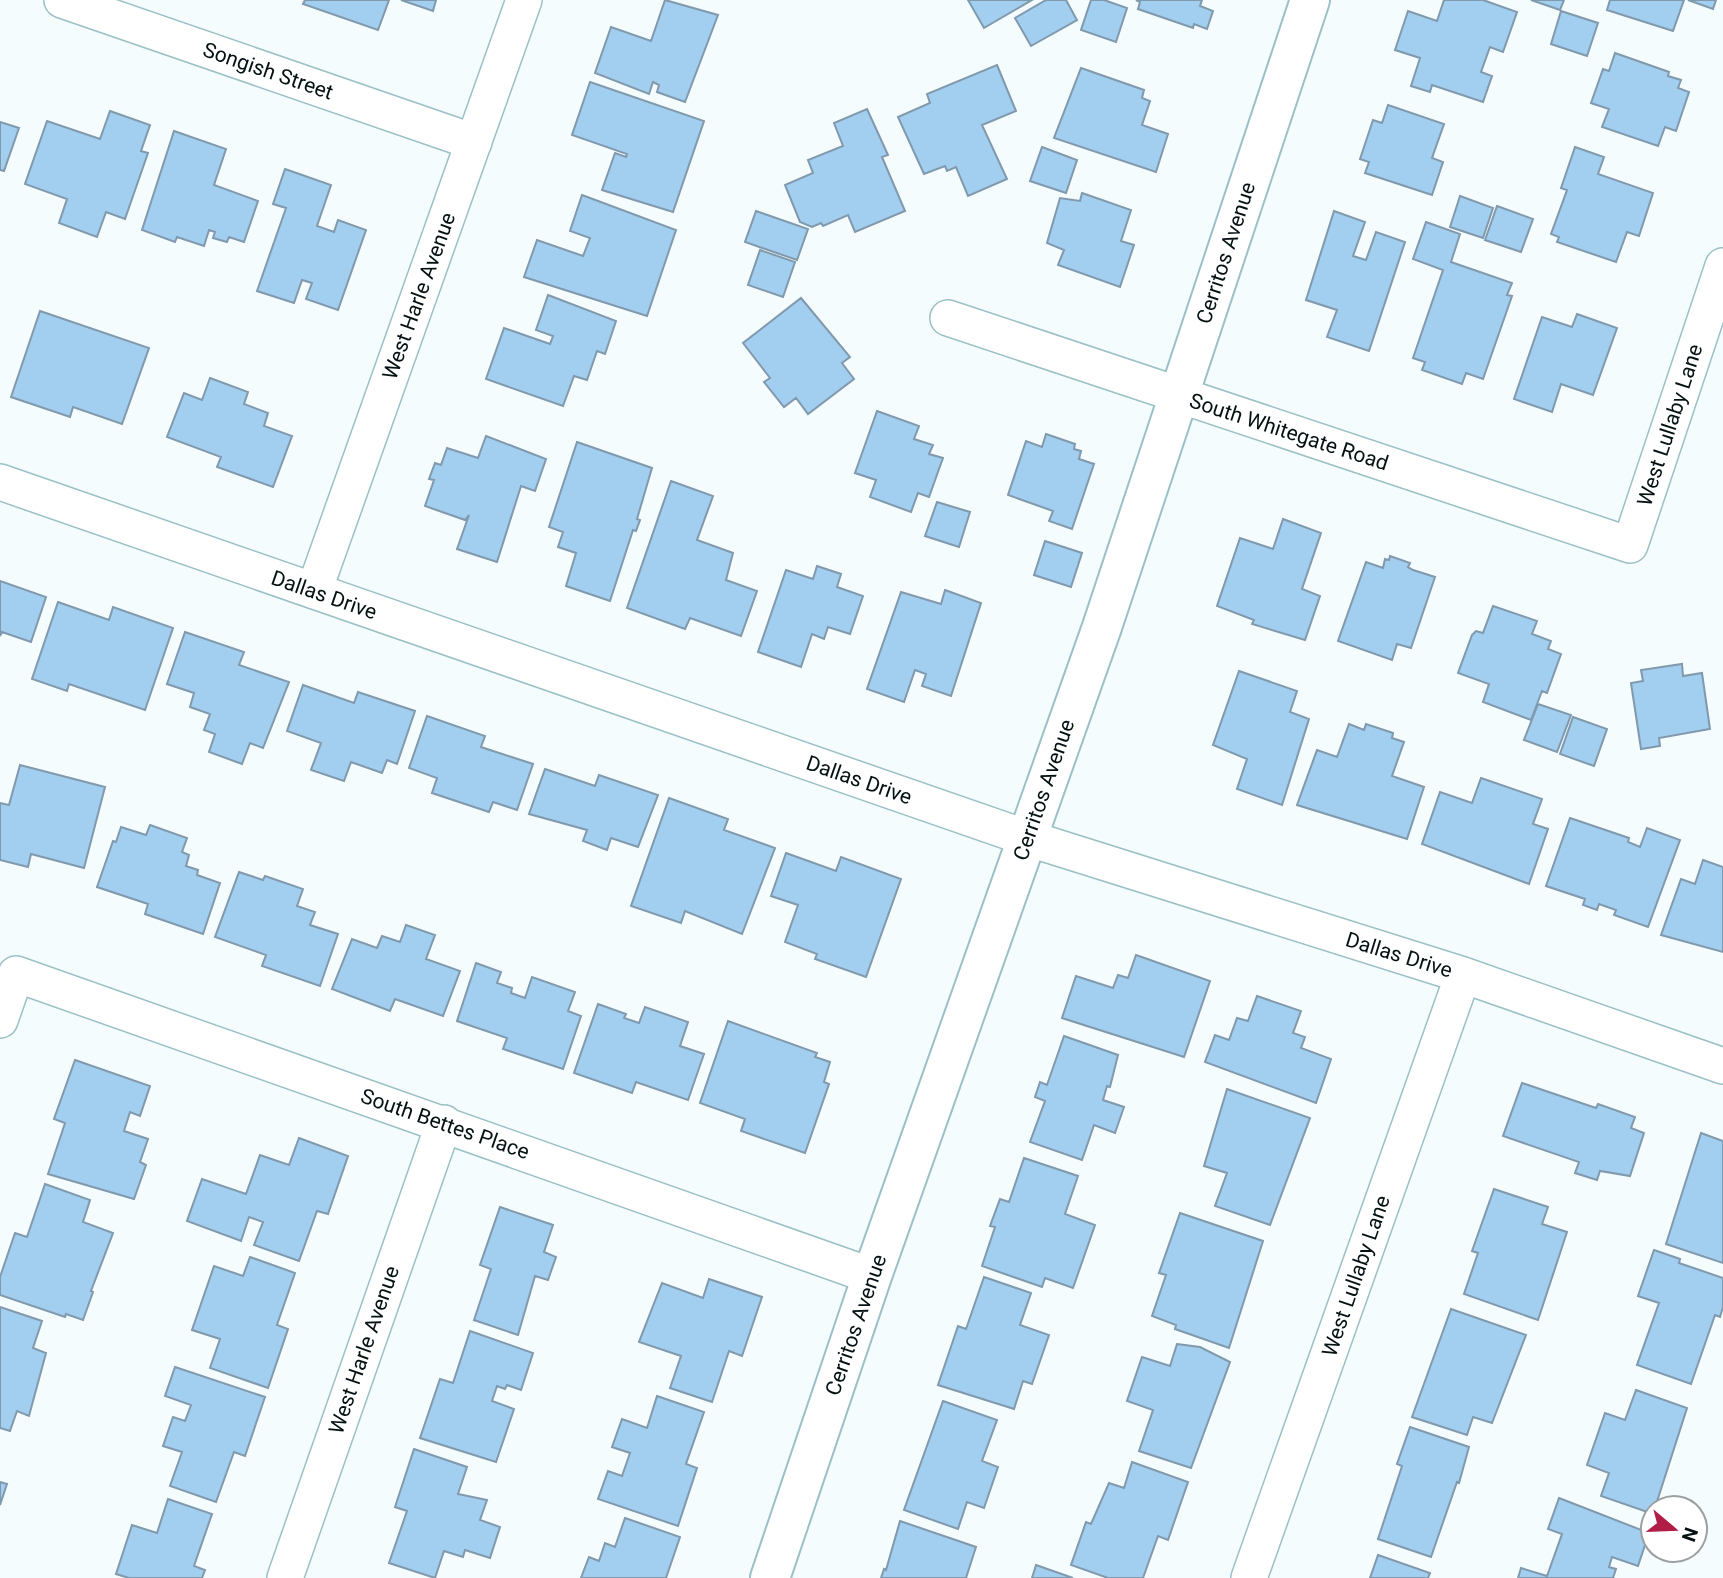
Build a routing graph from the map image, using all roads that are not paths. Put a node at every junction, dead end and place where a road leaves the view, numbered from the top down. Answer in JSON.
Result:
{"nodes":[{"id":1,"x":62,"y":0,"type":"edge"},
{"id":2,"x":524,"y":0,"type":"edge"},
{"id":3,"x":1310,"y":0,"type":"edge"},
{"id":4,"x":474,"y":142,"type":"junction"},
{"id":5,"x":1723,"y":266,"type":"edge"},
{"id":6,"x":948,"y":318,"type":"dead end"},
{"id":7,"x":1179,"y":396,"type":"junction"},
{"id":8,"x":0,"y":482,"type":"edge"},
{"id":9,"x":1630,"y":545,"type":"joint"},
{"id":10,"x":314,"y":592,"type":"junction"},
{"id":11,"x":1027,"y":838,"type":"junction"},
{"id":12,"x":1463,"y":975,"type":"junction"},
{"id":13,"x":0,"y":1020,"type":"edge"},
{"id":14,"x":1723,"y":1066,"type":"edge"},
{"id":15,"x":444,"y":1123,"type":"junction"},
{"id":16,"x":872,"y":1276,"type":"junction"},
{"id":17,"x":285,"y":1578,"type":"edge"},
{"id":18,"x":770,"y":1578,"type":"edge"},
{"id":19,"x":1249,"y":1578,"type":"edge"}],
"edges":[{"from":1,"to":4,"type":"street","name":"Songish Street"},
{"from":2,"to":4,"type":"street","name":"West Harle Avenue"},
{"from":3,"to":7,"type":"street","name":"Cerritos Avenue"},
{"from":4,"to":10,"type":"street","name":"West Harle Avenue"},
{"from":5,"to":9,"type":"street","name":"West Lullaby Lane"},
{"from":6,"to":7,"type":"street","name":"South Whitegate Road"},
{"from":7,"to":9,"type":"street","name":"South Whitegate Road"},
{"from":7,"to":11,"type":"street","name":"Cerritos Avenue"},
{"from":8,"to":10,"type":"street","name":"Dallas Drive"},
{"from":10,"to":11,"type":"street","name":"Dallas Drive"},
{"from":11,"to":12,"type":"street","name":"Dallas Drive"},
{"from":11,"to":16,"type":"street","name":"Cerritos Avenue"},
{"from":12,"to":14,"type":"street","name":"Dallas Drive"},
{"from":12,"to":19,"type":"street","name":"West Lullaby Lane"},
{"from":13,"to":15,"type":"street","name":"South Bettes Place"},
{"from":15,"to":16,"type":"street","name":"South Bettes Place"},
{"from":15,"to":17,"type":"street","name":"West Harle Avenue"},
{"from":16,"to":18,"type":"street","name":"Cerritos Avenue"}]}
